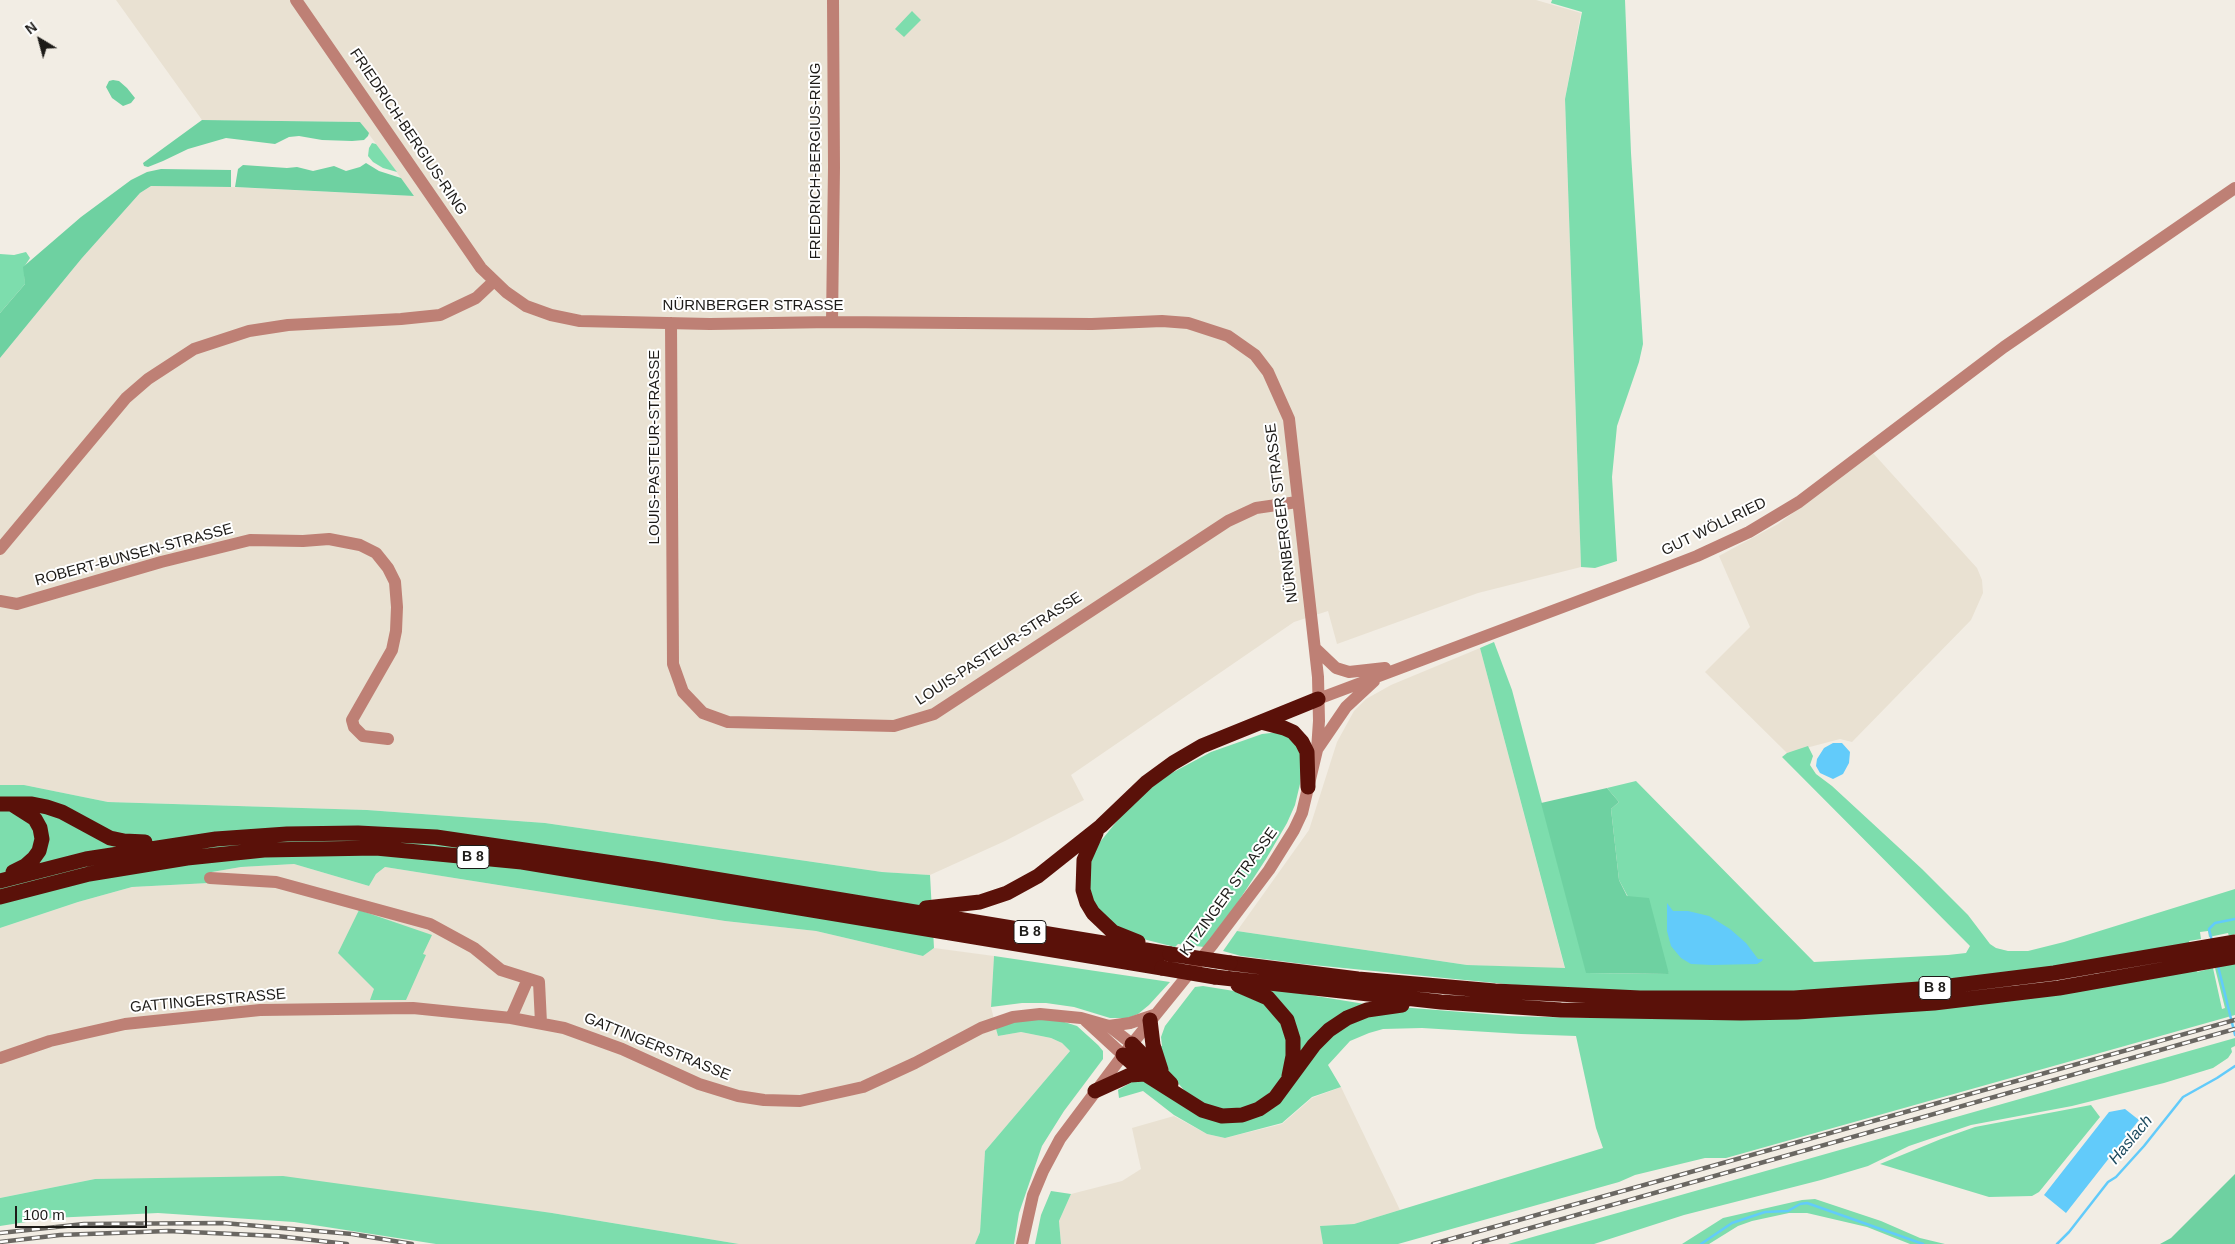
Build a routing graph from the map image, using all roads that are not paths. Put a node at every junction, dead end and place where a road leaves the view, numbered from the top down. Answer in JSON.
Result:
{"nodes":[{"id":1,"x":296,"y":0,"type":"edge"},
{"id":2,"x":833,"y":0,"type":"edge"},
{"id":3,"x":2235,"y":188,"type":"edge"},
{"id":4,"x":493,"y":282,"type":"junction"},
{"id":5,"x":832,"y":322,"type":"junction"},
{"id":6,"x":670,"y":323,"type":"junction"},
{"id":7,"x":1297,"y":502,"type":"junction"},
{"id":8,"x":0,"y":549,"type":"edge"},
{"id":9,"x":0,"y":601,"type":"edge"},
{"id":10,"x":1315,"y":648,"type":"junction"},
{"id":11,"x":1412,"y":663,"type":"junction"},
{"id":12,"x":1381,"y":675,"type":"junction"},
{"id":13,"x":1318,"y":698,"type":"junction"},
{"id":14,"x":1261,"y":722,"type":"junction"},
{"id":15,"x":388,"y":739,"type":"dead end"},
{"id":16,"x":1317,"y":750,"type":"junction"},
{"id":17,"x":1308,"y":786,"type":"junction"},
{"id":18,"x":6,"y":804,"type":"edge"},
{"id":19,"x":1101,"y":826,"type":"junction"},
{"id":20,"x":181,"y":844,"type":"junction"},
{"id":21,"x":210,"y":878,"type":"dead end"},
{"id":22,"x":0,"y":879,"type":"edge"},
{"id":23,"x":0,"y":897,"type":"edge"},
{"id":24,"x":890,"y":908,"type":"junction"},
{"id":25,"x":2234,"y":950,"type":"edge"},
{"id":26,"x":1170,"y":954,"type":"junction"},
{"id":27,"x":2192,"y":958,"type":"junction"},
{"id":28,"x":1215,"y":977,"type":"junction"},
{"id":29,"x":533,"y":980,"type":"junction"},
{"id":30,"x":1441,"y":1002,"type":"junction"},
{"id":31,"x":511,"y":1018,"type":"junction"},
{"id":32,"x":1081,"y":1018,"type":"junction"},
{"id":33,"x":1152,"y":1018,"type":"junction"},
{"id":34,"x":541,"y":1023,"type":"junction"},
{"id":35,"x":1109,"y":1026,"type":"junction"},
{"id":36,"x":1127,"y":1049,"type":"junction"},
{"id":37,"x":0,"y":1058,"type":"edge"},
{"id":38,"x":1145,"y":1074,"type":"junction"},
{"id":39,"x":1162,"y":1074,"type":"junction"},
{"id":40,"x":1287,"y":1083,"type":"junction"},
{"id":41,"x":1095,"y":1092,"type":"junction"},
{"id":42,"x":1186,"y":1100,"type":"junction"},
{"id":43,"x":1022,"y":1244,"type":"edge"}],
"edges":[{"from":1,"to":4,"type":"street","name":"FRIEDRICH-BERGIUS-RING"},
{"from":2,"to":5,"type":"street","name":"FRIEDRICH-BERGIUS-RING"},
{"from":3,"to":11,"type":"street","name":"GUT WÖLLRIED"},
{"from":4,"to":6,"type":"street","name":"NÜRNBERGER STRASSE"},
{"from":4,"to":8,"type":"street"},
{"from":5,"to":6,"type":"street","name":"NÜRNBERGER STRASSE"},
{"from":5,"to":7,"type":"street","name":"NÜRNBERGER STRASSE"},
{"from":6,"to":7,"type":"street","name":"LOUIS-PASTEUR-STRASSE"},
{"from":7,"to":10,"type":"street","name":"NÜRNBERGER STRASSE"},
{"from":9,"to":15,"type":"street","name":"ROBERT-BUNSEN-STRASSE"},
{"from":10,"to":11,"type":"street"},
{"from":10,"to":13,"type":"street","name":"NÜRNBERGER STRASSE"},
{"from":11,"to":12,"type":"street"},
{"from":12,"to":13,"type":"street"},
{"from":12,"to":16,"type":"street"},
{"from":13,"to":14,"type":"highway"},
{"from":13,"to":16,"type":"street","name":"KITZINGER STRASSE"},
{"from":14,"to":17,"type":"highway"},
{"from":14,"to":19,"type":"highway"},
{"from":16,"to":17,"type":"street","name":"KITZINGER STRASSE"},
{"from":17,"to":33,"type":"street","name":"KITZINGER STRASSE"},
{"from":18,"to":20,"type":"highway"},
{"from":18,"to":22,"type":"highway"},
{"from":19,"to":24,"type":"highway"},
{"from":19,"to":26,"type":"highway"},
{"from":20,"to":22,"type":"highway","number":"B 8"},
{"from":20,"to":24,"type":"highway","number":"B 8"},
{"from":21,"to":29,"type":"street"},
{"from":23,"to":28,"type":"highway","number":"B 8","bridge":true},
{"from":24,"to":26,"type":"highway","number":"B 8"},
{"from":25,"to":27,"type":"highway","number":"B 8"},
{"from":26,"to":27,"type":"highway","number":"B 8","bridge":true},
{"from":27,"to":30,"type":"highway","number":"B 8"},
{"from":28,"to":30,"type":"highway","number":"B 8"},
{"from":28,"to":40,"type":"highway"},
{"from":29,"to":31,"type":"street"},
{"from":29,"to":34,"type":"street"},
{"from":30,"to":40,"type":"highway"},
{"from":31,"to":34,"type":"street","name":"GATTINGERSTRASSE"},
{"from":31,"to":37,"type":"street","name":"GATTINGERSTRASSE"},
{"from":32,"to":34,"type":"street","name":"GATTINGERSTRASSE"},
{"from":32,"to":35,"type":"street","name":"GATTINGERSTRASSE"},
{"from":32,"to":36,"type":"street"},
{"from":33,"to":35,"type":"street"},
{"from":33,"to":36,"type":"street","name":"KITZINGER STRASSE"},
{"from":33,"to":39,"type":"highway"},
{"from":35,"to":36,"type":"street","name":"GATTINGERSTRASSE"},
{"from":36,"to":38,"type":"highway"},
{"from":36,"to":39,"type":"highway"},
{"from":36,"to":41,"type":"street","name":"KITZINGER STRASSE"},
{"from":38,"to":41,"type":"highway"},
{"from":38,"to":42,"type":"highway"},
{"from":39,"to":42,"type":"highway"},
{"from":40,"to":42,"type":"highway"},
{"from":41,"to":43,"type":"street","name":"KITZINGER STRASSE"}]}
